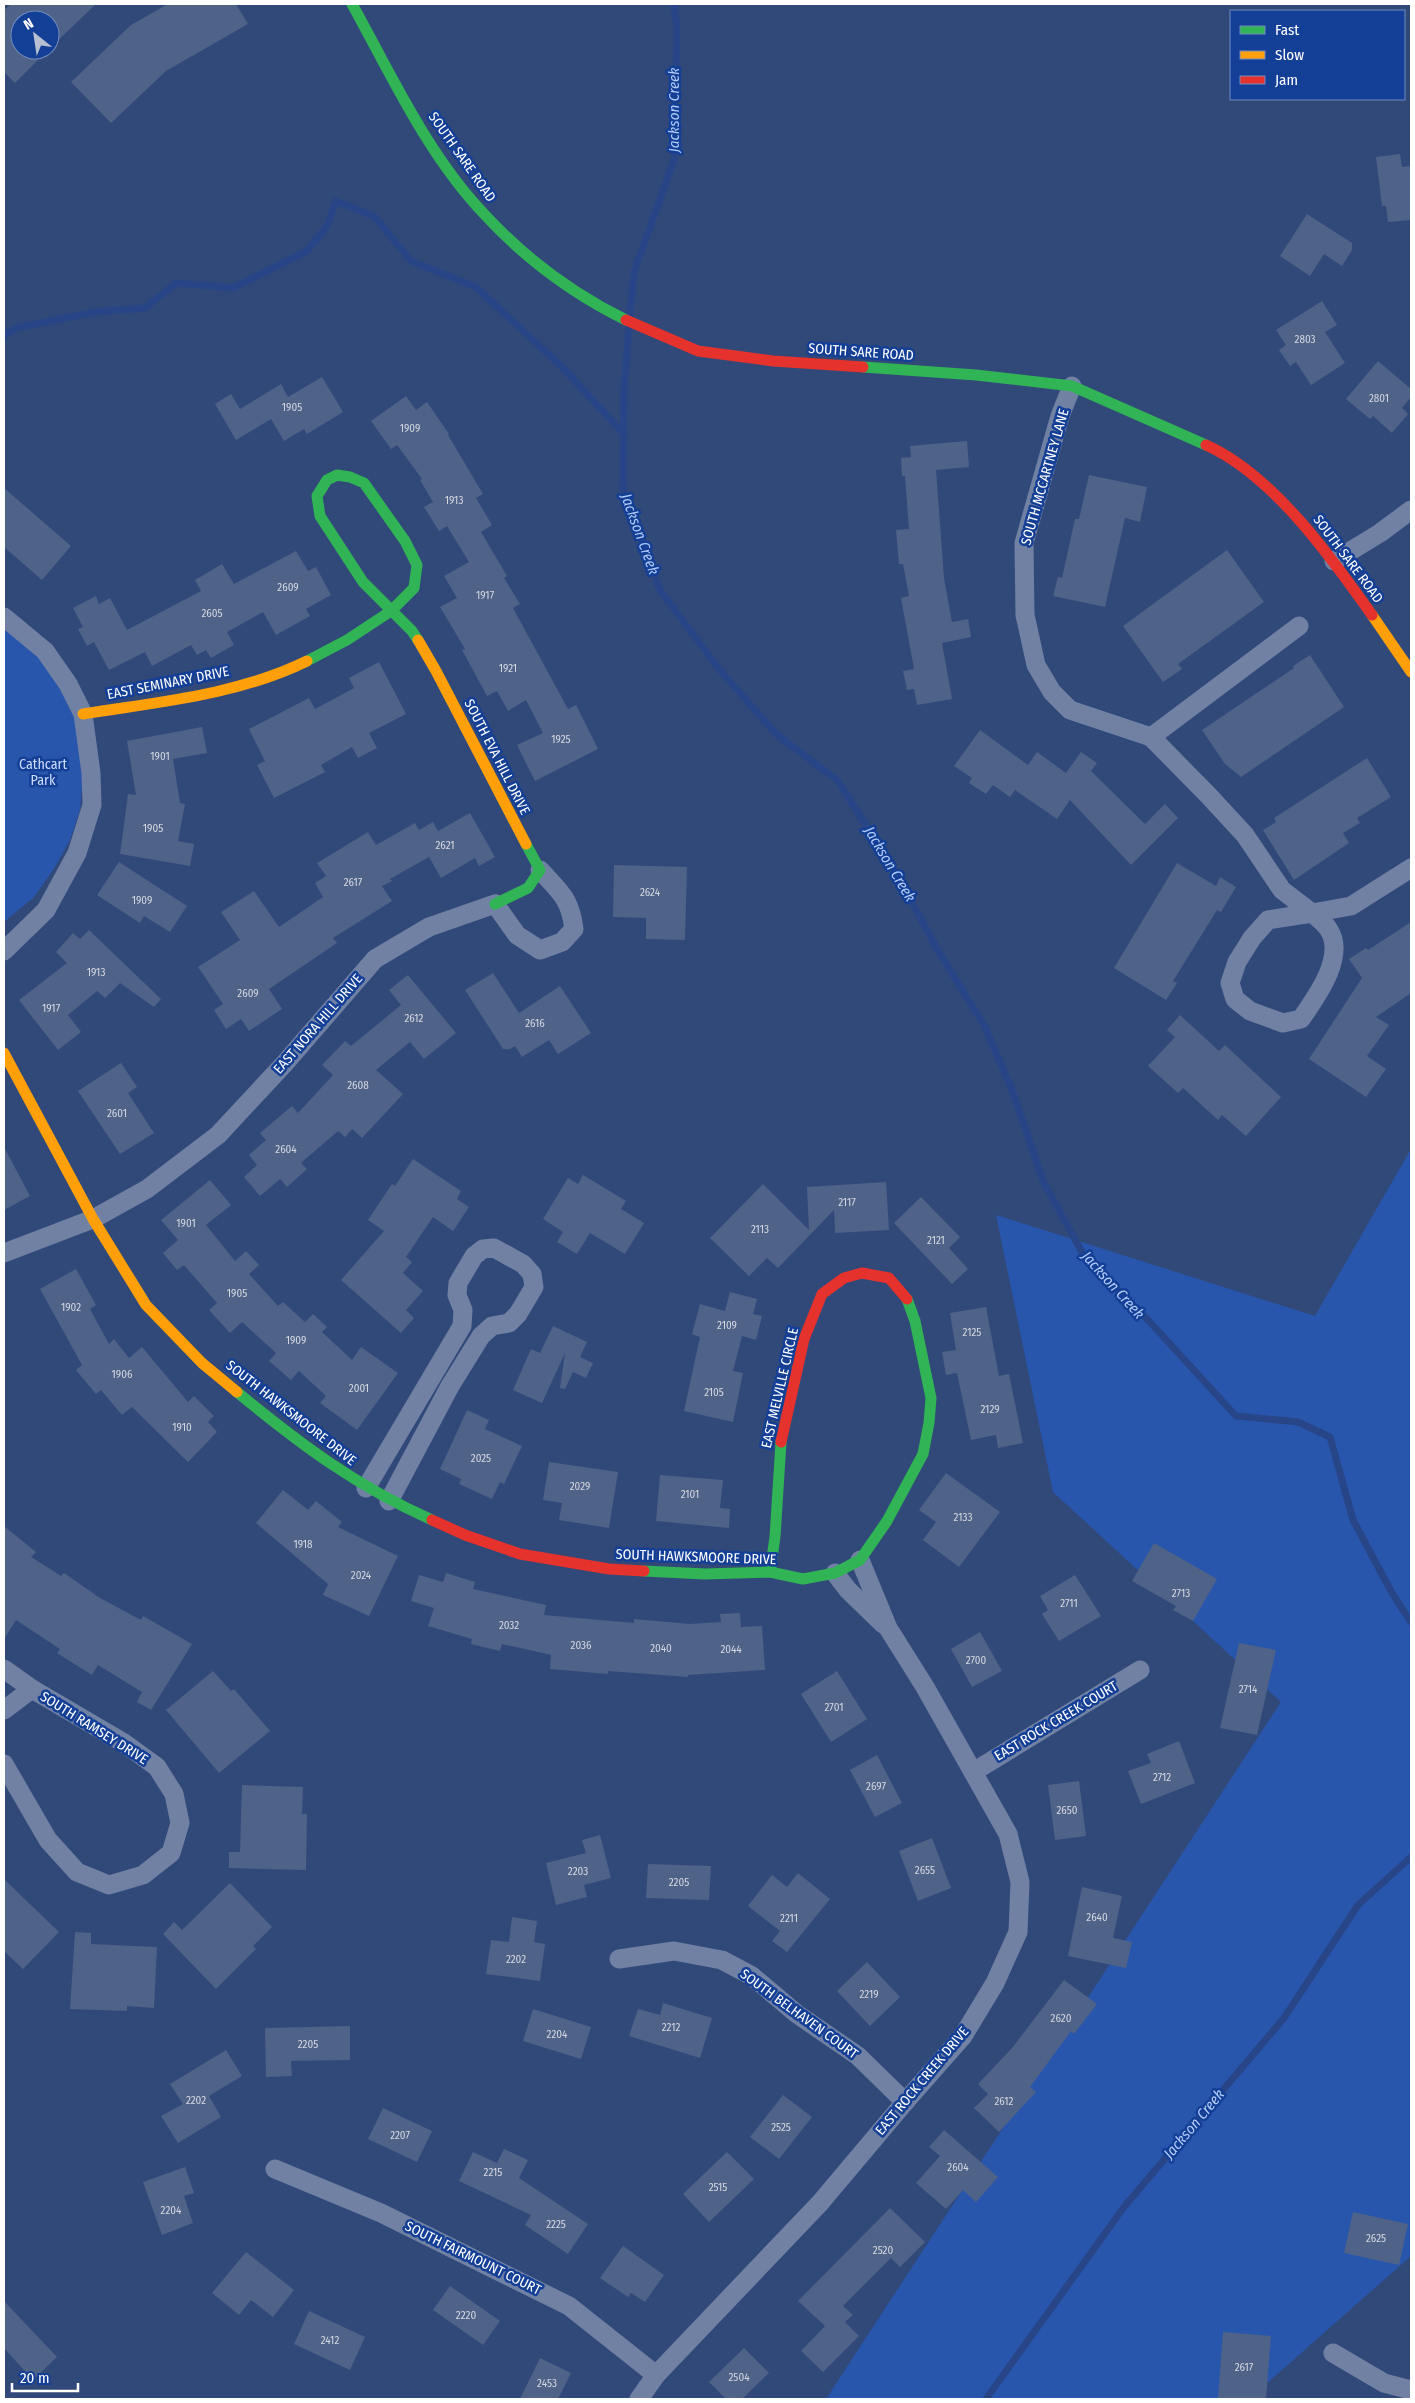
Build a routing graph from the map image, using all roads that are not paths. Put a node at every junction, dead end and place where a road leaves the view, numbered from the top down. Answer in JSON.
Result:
{"nodes":[{"id":1,"x":352,"y":4,"type":"edge"},
{"id":2,"x":1072,"y":386,"type":"junction"},
{"id":3,"x":1411,"y":510,"type":"edge"},
{"id":4,"x":1334,"y":561,"type":"junction"},
{"id":5,"x":391,"y":612,"type":"junction"},
{"id":6,"x":4,"y":617,"type":"edge"},
{"id":7,"x":1299,"y":626,"type":"dead end"},
{"id":8,"x":1411,"y":672,"type":"edge"},
{"id":9,"x":83,"y":714,"type":"junction"},
{"id":10,"x":1151,"y":737,"type":"junction"},
{"id":11,"x":1411,"y":868,"type":"edge"},
{"id":12,"x":540,"y":870,"type":"junction"},
{"id":13,"x":495,"y":904,"type":"junction"},
{"id":14,"x":1312,"y":913,"type":"junction"},
{"id":15,"x":4,"y":951,"type":"edge"},
{"id":16,"x":4,"y":1053,"type":"edge"},
{"id":17,"x":93,"y":1219,"type":"junction"},
{"id":18,"x":4,"y":1253,"type":"edge"},
{"id":19,"x":463,"y":1310,"type":"junction"},
{"id":20,"x":492,"y":1326,"type":"junction"},
{"id":21,"x":434,"y":1377,"type":"junction"},
{"id":22,"x":450,"y":1386,"type":"junction"},
{"id":23,"x":366,"y":1488,"type":"junction"},
{"id":24,"x":389,"y":1501,"type":"junction"},
{"id":25,"x":860,"y":1560,"type":"junction"},
{"id":26,"x":770,"y":1572,"type":"junction"},
{"id":27,"x":835,"y":1573,"type":"junction"},
{"id":28,"x":888,"y":1628,"type":"junction"},
{"id":29,"x":4,"y":1669,"type":"edge"},
{"id":30,"x":1140,"y":1670,"type":"dead end"},
{"id":31,"x":32,"y":1689,"type":"junction"},
{"id":32,"x":4,"y":1710,"type":"edge"},
{"id":33,"x":4,"y":1764,"type":"edge"},
{"id":34,"x":973,"y":1772,"type":"junction"},
{"id":35,"x":619,"y":1959,"type":"dead end"},
{"id":36,"x":904,"y":2102,"type":"junction"},
{"id":37,"x":275,"y":2169,"type":"dead end"},
{"id":38,"x":1333,"y":2353,"type":"dead end"},
{"id":39,"x":656,"y":2375,"type":"junction"},
{"id":40,"x":1411,"y":2390,"type":"edge"},
{"id":41,"x":639,"y":2399,"type":"edge"}],
"edges":[{"from":1,"to":2,"type":"street","name":"SOUTH SARE ROAD"},
{"from":2,"to":4,"type":"street","name":"SOUTH SARE ROAD"},
{"from":2,"to":10,"type":"street","name":"SOUTH MCCARTNEY LANE"},
{"from":3,"to":4,"type":"street"},
{"from":4,"to":8,"type":"street","name":"SOUTH SARE ROAD"},
{"from":5,"to":5,"type":"street","name":"SOUTH EVA HILL DRIVE"},
{"from":5,"to":9,"type":"street","name":"EAST SEMINARY DRIVE"},
{"from":5,"to":12,"type":"street","name":"SOUTH EVA HILL DRIVE"},
{"from":6,"to":9,"type":"street"},
{"from":7,"to":10,"type":"street"},
{"from":9,"to":15,"type":"street"},
{"from":10,"to":14,"type":"street","name":"SOUTH MCCARTNEY LANE"},
{"from":11,"to":14,"type":"street","name":"SOUTH MCCARTNEY LANE"},
{"from":12,"to":13,"type":"street"},
{"from":12,"to":13,"type":"street"},
{"from":13,"to":17,"type":"street","name":"EAST NORA HILL DRIVE"},
{"from":14,"to":14,"type":"street","name":"SOUTH MCCARTNEY LANE"},
{"from":16,"to":17,"type":"street","name":"SOUTH HAWKSMOORE DRIVE"},
{"from":17,"to":18,"type":"street","name":"EAST NORA HILL DRIVE"},
{"from":17,"to":23,"type":"street","name":"SOUTH HAWKSMOORE DRIVE"},
{"from":19,"to":20,"type":"street"},
{"from":19,"to":20,"type":"street"},
{"from":19,"to":21,"type":"street"},
{"from":20,"to":22,"type":"street"},
{"from":21,"to":22,"type":"street"},
{"from":21,"to":23,"type":"street"},
{"from":22,"to":24,"type":"street"},
{"from":23,"to":24,"type":"street","name":"SOUTH HAWKSMOORE DRIVE"},
{"from":24,"to":26,"type":"street","name":"SOUTH HAWKSMOORE DRIVE"},
{"from":25,"to":26,"type":"street","name":"EAST MELVILLE CIRCLE"},
{"from":25,"to":27,"type":"street","name":"EAST MELVILLE CIRCLE"},
{"from":25,"to":28,"type":"street","name":"EAST ROCK CREEK DRIVE"},
{"from":26,"to":27,"type":"street","name":"SOUTH HAWKSMOORE DRIVE"},
{"from":27,"to":28,"type":"street","name":"EAST ROCK CREEK DRIVE"},
{"from":28,"to":34,"type":"street","name":"EAST ROCK CREEK DRIVE"},
{"from":29,"to":31,"type":"street","name":"SOUTH RAMSEY DRIVE"},
{"from":30,"to":34,"type":"street","name":"EAST ROCK CREEK COURT"},
{"from":31,"to":32,"type":"street","name":"SOUTH RAMSEY DRIVE"},
{"from":31,"to":33,"type":"street","name":"SOUTH RAMSEY DRIVE"},
{"from":34,"to":36,"type":"street","name":"EAST ROCK CREEK DRIVE"},
{"from":35,"to":36,"type":"street","name":"SOUTH BELHAVEN COURT"},
{"from":36,"to":39,"type":"street","name":"EAST ROCK CREEK DRIVE"},
{"from":37,"to":39,"type":"street","name":"SOUTH FAIRMOUNT COURT"},
{"from":38,"to":40,"type":"street"},
{"from":39,"to":41,"type":"street","name":"EAST ROCK CREEK DRIVE"}]}
